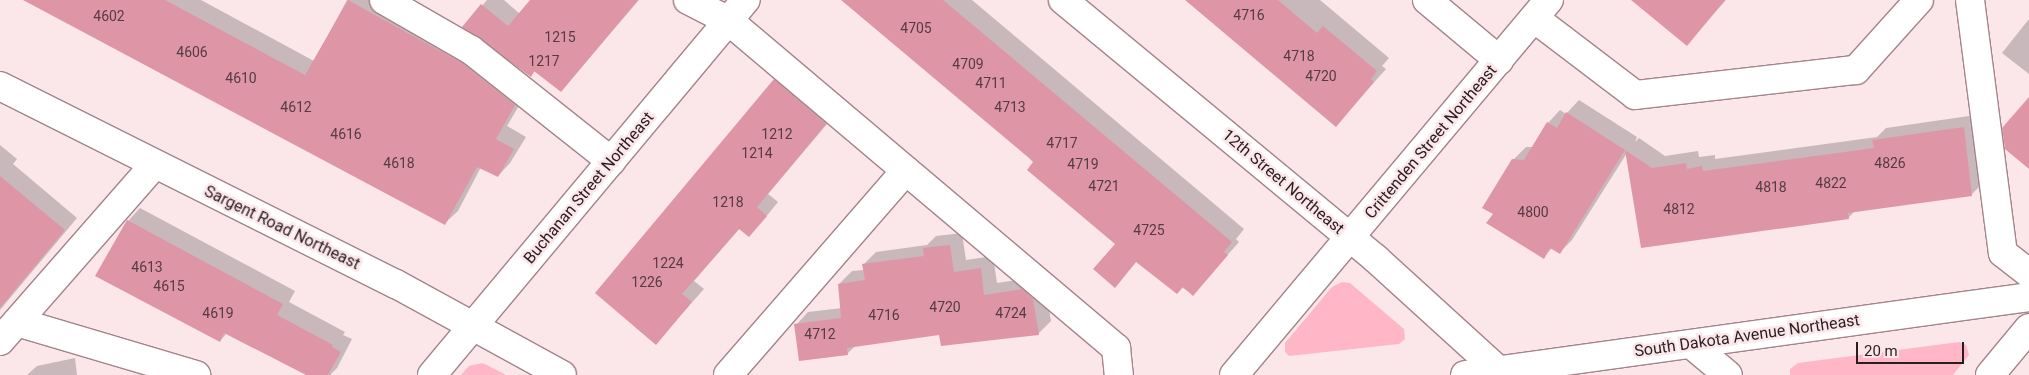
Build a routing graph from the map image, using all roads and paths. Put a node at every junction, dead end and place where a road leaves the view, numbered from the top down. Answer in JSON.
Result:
{"nodes":[{"id":1,"x":384,"y":0,"type":"edge"},
{"id":2,"x":688,"y":0,"type":"edge"},
{"id":3,"x":746,"y":0,"type":"edge"},
{"id":4,"x":1063,"y":0,"type":"edge"},
{"id":5,"x":1427,"y":0,"type":"edge"},
{"id":6,"x":1919,"y":0,"type":"edge"},
{"id":7,"x":1970,"y":0,"type":"edge"},
{"id":8,"x":1542,"y":9,"type":"edge"},
{"id":9,"x":729,"y":21,"type":"junction"},
{"id":10,"x":1499,"y":60,"type":"junction"},
{"id":11,"x":0,"y":86,"type":"edge"},
{"id":12,"x":611,"y":161,"type":"junction"},
{"id":13,"x":154,"y":164,"type":"junction"},
{"id":14,"x":906,"y":170,"type":"junction"},
{"id":15,"x":1351,"y":238,"type":"junction"},
{"id":16,"x":2029,"y":273,"type":"edge"},
{"id":17,"x":2029,"y":297,"type":"edge"},
{"id":18,"x":473,"y":326,"type":"junction"},
{"id":19,"x":2029,"y":328,"type":"edge"},
{"id":20,"x":8,"y":332,"type":"edge"},
{"id":21,"x":1691,"y":344,"type":"junction"},
{"id":22,"x":1499,"y":371,"type":"junction"},
{"id":23,"x":196,"y":375,"type":"edge"},
{"id":24,"x":432,"y":375,"type":"edge"},
{"id":25,"x":562,"y":375,"type":"edge"},
{"id":26,"x":728,"y":375,"type":"edge"},
{"id":27,"x":1120,"y":375,"type":"edge"},
{"id":28,"x":1234,"y":375,"type":"edge"},
{"id":29,"x":1465,"y":375,"type":"edge"},
{"id":30,"x":1728,"y":375,"type":"edge"},
{"id":31,"x":1990,"y":375,"type":"edge"}],
"edges":[{"from":1,"to":12,"type":"street"},
{"from":2,"to":9,"type":"street"},
{"from":3,"to":9,"type":"street","name":"Buchanan Street Northeast"},
{"from":4,"to":15,"type":"street","name":"12th Street Northeast"},
{"from":5,"to":10,"type":"street"},
{"from":6,"to":8,"type":"street"},
{"from":7,"to":16,"type":"street"},
{"from":8,"to":10,"type":"street","name":"Crittenden Street Northeast"},
{"from":9,"to":12,"type":"street","name":"Buchanan Street Northeast"},
{"from":9,"to":14,"type":"street"},
{"from":10,"to":15,"type":"street","name":"Crittenden Street Northeast"},
{"from":11,"to":13,"type":"street","name":"Sargent Road Northeast"},
{"from":12,"to":18,"type":"street","name":"Buchanan Street Northeast"},
{"from":13,"to":18,"type":"street","name":"Sargent Road Northeast"},
{"from":13,"to":20,"type":"street"},
{"from":14,"to":26,"type":"street"},
{"from":14,"to":27,"type":"street"},
{"from":15,"to":22,"type":"street","name":"12th Street Northeast"},
{"from":15,"to":28,"type":"street","name":"Crittenden Street Northeast"},
{"from":17,"to":21,"type":"street","name":"South Dakota Avenue Northeast"},
{"from":18,"to":24,"type":"street","name":"Buchanan Street Northeast"},
{"from":18,"to":25,"type":"street","name":"Sargent Road Northeast"},
{"from":19,"to":31,"type":"street"},
{"from":20,"to":23,"type":"street"},
{"from":21,"to":22,"type":"street","name":"South Dakota Avenue Northeast"},
{"from":21,"to":30,"type":"street"},
{"from":22,"to":29,"type":"street","name":"South Dakota Avenue Northeast"}]}
